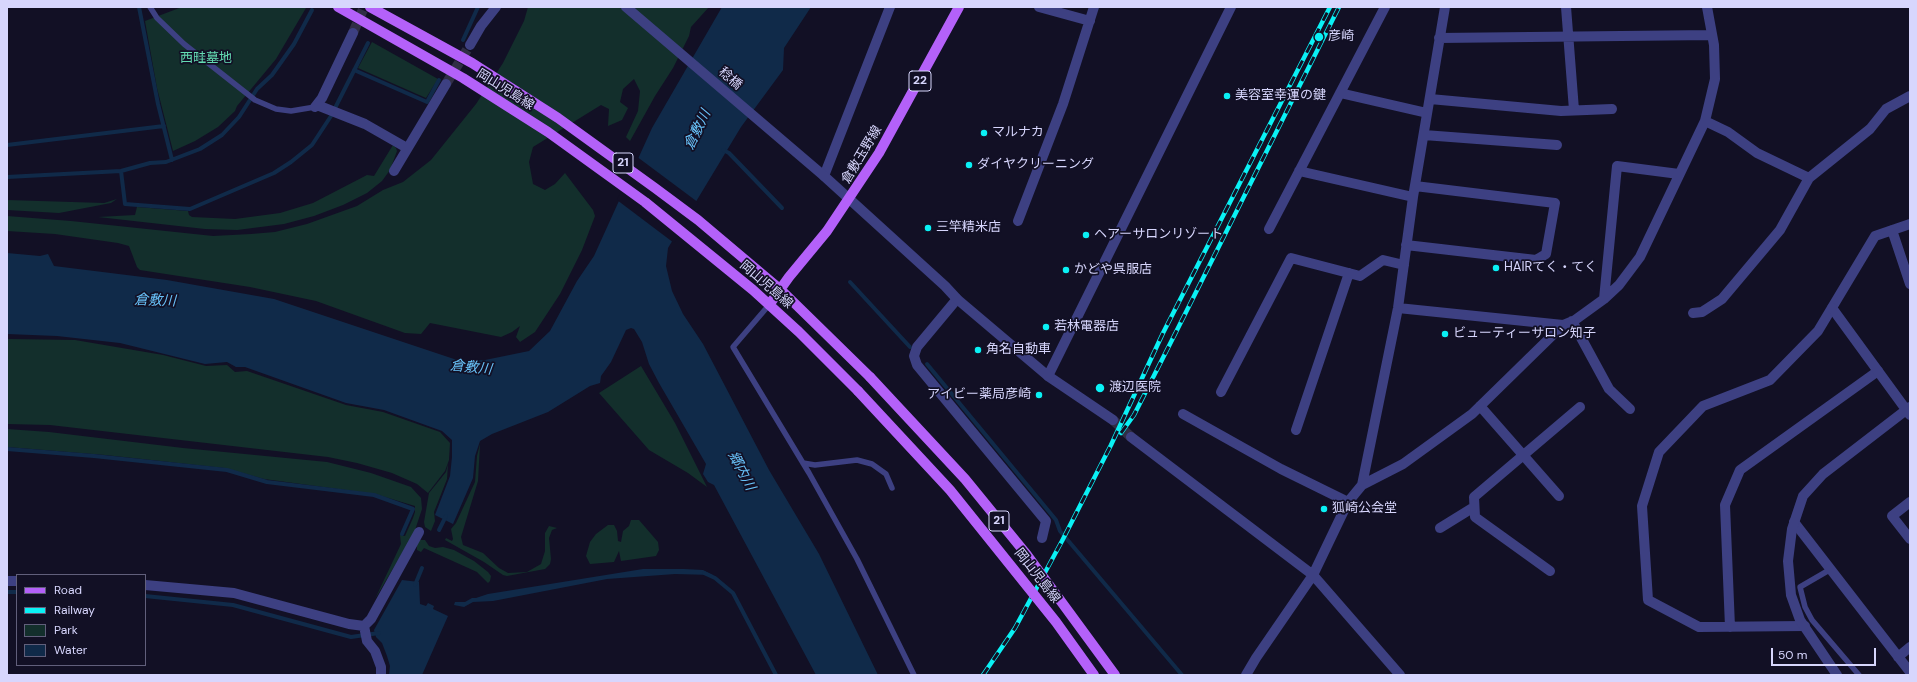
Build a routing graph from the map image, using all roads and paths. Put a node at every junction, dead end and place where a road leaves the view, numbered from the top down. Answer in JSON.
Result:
{"nodes":[{"id":1,"x":150,"y":7,"type":"edge"},
{"id":2,"x":338,"y":7,"type":"edge"},
{"id":3,"x":370,"y":7,"type":"edge"},
{"id":4,"x":486,"y":7,"type":"edge"},
{"id":5,"x":496,"y":7,"type":"edge"},
{"id":6,"x":626,"y":7,"type":"edge"},
{"id":7,"x":890,"y":7,"type":"edge"},
{"id":8,"x":959,"y":7,"type":"edge"},
{"id":9,"x":1039,"y":7,"type":"edge"},
{"id":10,"x":1094,"y":7,"type":"edge"},
{"id":11,"x":1231,"y":7,"type":"edge"},
{"id":12,"x":1385,"y":7,"type":"edge"},
{"id":13,"x":1444,"y":7,"type":"edge"},
{"id":14,"x":1566,"y":7,"type":"edge"},
{"id":15,"x":1707,"y":7,"type":"edge"},
{"id":16,"x":1090,"y":21,"type":"junction"},
{"id":17,"x":481,"y":26,"type":"junction"},
{"id":18,"x":354,"y":33,"type":"tunnel mouth"},
{"id":19,"x":1712,"y":35,"type":"junction"},
{"id":20,"x":1569,"y":37,"type":"junction"},
{"id":21,"x":1440,"y":38,"type":"junction"},
{"id":22,"x":470,"y":45,"type":"tunnel mouth"},
{"id":23,"x":446,"y":84,"type":"tunnel mouth"},
{"id":24,"x":1340,"y":93,"type":"junction"},
{"id":25,"x":1910,"y":96,"type":"edge"},
{"id":26,"x":1430,"y":99,"type":"junction"},
{"id":27,"x":316,"y":106,"type":"junction"},
{"id":28,"x":1612,"y":109,"type":"dead end"},
{"id":29,"x":1574,"y":110,"type":"junction"},
{"id":30,"x":1427,"y":113,"type":"junction"},
{"id":31,"x":1705,"y":121,"type":"junction"},
{"id":32,"x":1424,"y":135,"type":"junction"},
{"id":33,"x":1557,"y":145,"type":"dead end"},
{"id":34,"x":407,"y":148,"type":"junction"},
{"id":35,"x":394,"y":171,"type":"dead end"},
{"id":36,"x":1299,"y":171,"type":"junction"},
{"id":37,"x":821,"y":174,"type":"junction"},
{"id":38,"x":1679,"y":174,"type":"junction"},
{"id":39,"x":1809,"y":178,"type":"junction"},
{"id":40,"x":1415,"y":186,"type":"junction"},
{"id":41,"x":1413,"y":197,"type":"junction"},
{"id":42,"x":850,"y":199,"type":"junction"},
{"id":43,"x":1018,"y":221,"type":"dead end"},
{"id":44,"x":1910,"y":224,"type":"edge"},
{"id":45,"x":1269,"y":229,"type":"dead end"},
{"id":46,"x":1892,"y":230,"type":"junction"},
{"id":47,"x":1406,"y":245,"type":"junction"},
{"id":48,"x":1404,"y":265,"type":"junction"},
{"id":49,"x":1349,"y":273,"type":"junction"},
{"id":50,"x":1910,"y":284,"type":"edge"},
{"id":51,"x":781,"y":290,"type":"junction"},
{"id":52,"x":957,"y":299,"type":"junction"},
{"id":53,"x":1604,"y":299,"type":"junction"},
{"id":54,"x":769,"y":305,"type":"junction"},
{"id":55,"x":1398,"y":308,"type":"junction"},
{"id":56,"x":1832,"y":308,"type":"junction"},
{"id":57,"x":1693,"y":313,"type":"dead end"},
{"id":58,"x":1567,"y":323,"type":"junction"},
{"id":59,"x":1878,"y":371,"type":"junction"},
{"id":60,"x":1048,"y":376,"type":"junction"},
{"id":61,"x":1221,"y":392,"type":"dead end"},
{"id":62,"x":1480,"y":406,"type":"junction"},
{"id":63,"x":1580,"y":407,"type":"dead end"},
{"id":64,"x":1630,"y":409,"type":"dead end"},
{"id":65,"x":1909,"y":410,"type":"edge"},
{"id":66,"x":1183,"y":414,"type":"dead end"},
{"id":67,"x":1113,"y":420,"type":"tunnel mouth"},
{"id":68,"x":1296,"y":430,"type":"dead end"},
{"id":69,"x":1131,"y":437,"type":"tunnel mouth"},
{"id":70,"x":1523,"y":455,"type":"junction"},
{"id":71,"x":803,"y":463,"type":"junction"},
{"id":72,"x":1362,"y":485,"type":"junction"},
{"id":73,"x":892,"y":488,"type":"dead end"},
{"id":74,"x":1559,"y":496,"type":"dead end"},
{"id":75,"x":1348,"y":502,"type":"junction"},
{"id":76,"x":1910,"y":502,"type":"edge"},
{"id":77,"x":1474,"y":507,"type":"junction"},
{"id":78,"x":1794,"y":522,"type":"junction"},
{"id":79,"x":1440,"y":528,"type":"dead end"},
{"id":80,"x":419,"y":532,"type":"dead end"},
{"id":81,"x":1042,"y":538,"type":"dead end"},
{"id":82,"x":1910,"y":539,"type":"edge"},
{"id":83,"x":1830,"y":569,"type":"junction"},
{"id":84,"x":1550,"y":571,"type":"dead end"},
{"id":85,"x":1313,"y":575,"type":"junction"},
{"id":86,"x":146,"y":585,"type":"edge"},
{"id":87,"x":1805,"y":626,"type":"junction"},
{"id":88,"x":1730,"y":627,"type":"junction"},
{"id":89,"x":364,"y":628,"type":"junction"},
{"id":90,"x":1910,"y":647,"type":"edge"},
{"id":91,"x":1898,"y":657,"type":"junction"},
{"id":92,"x":1910,"y":672,"type":"edge"},
{"id":93,"x":381,"y":675,"type":"edge"},
{"id":94,"x":914,"y":675,"type":"edge"},
{"id":95,"x":1094,"y":675,"type":"edge"},
{"id":96,"x":1115,"y":675,"type":"edge"},
{"id":97,"x":1246,"y":675,"type":"edge"},
{"id":98,"x":1400,"y":675,"type":"edge"},
{"id":99,"x":1837,"y":675,"type":"edge"},
{"id":100,"x":1859,"y":675,"type":"edge"}],
"edges":[{"from":1,"to":27,"type":"lane"},
{"from":2,"to":54,"type":"main road","name":"岡山児島線","number":"21"},
{"from":3,"to":51,"type":"main road","name":"岡山児島線","number":"21"},
{"from":4,"to":17,"type":"street"},
{"from":5,"to":17,"type":"street"},
{"from":6,"to":37,"type":"street","name":"稔橋"},
{"from":7,"to":37,"type":"street"},
{"from":8,"to":42,"type":"main road","name":"倉敷玉野線","number":"22"},
{"from":9,"to":16,"type":"street"},
{"from":10,"to":16,"type":"street"},
{"from":11,"to":60,"type":"street"},
{"from":12,"to":24,"type":"street"},
{"from":13,"to":21,"type":"street"},
{"from":14,"to":20,"type":"street"},
{"from":15,"to":19,"type":"street"},
{"from":16,"to":43,"type":"street"},
{"from":17,"to":22,"type":"street"},
{"from":18,"to":27,"type":"street"},
{"from":19,"to":20,"type":"street"},
{"from":19,"to":31,"type":"street"},
{"from":20,"to":21,"type":"street"},
{"from":20,"to":29,"type":"street"},
{"from":21,"to":26,"type":"street"},
{"from":23,"to":34,"type":"street"},
{"from":24,"to":30,"type":"street"},
{"from":24,"to":36,"type":"street"},
{"from":25,"to":39,"type":"street"},
{"from":26,"to":29,"type":"street"},
{"from":26,"to":30,"type":"street"},
{"from":27,"to":34,"type":"street"},
{"from":28,"to":29,"type":"street"},
{"from":30,"to":32,"type":"street"},
{"from":31,"to":38,"type":"street"},
{"from":31,"to":39,"type":"street"},
{"from":32,"to":33,"type":"street"},
{"from":32,"to":40,"type":"street"},
{"from":34,"to":35,"type":"street"},
{"from":36,"to":41,"type":"street"},
{"from":36,"to":45,"type":"street"},
{"from":37,"to":42,"type":"street","name":"稔橋"},
{"from":38,"to":53,"type":"street"},
{"from":38,"to":53,"type":"street"},
{"from":39,"to":57,"type":"street"},
{"from":40,"to":41,"type":"street"},
{"from":40,"to":47,"type":"street"},
{"from":41,"to":47,"type":"street"},
{"from":42,"to":51,"type":"main road","name":"倉敷玉野線","number":"22"},
{"from":42,"to":52,"type":"street","name":"稔橋"},
{"from":44,"to":46,"type":"street"},
{"from":46,"to":50,"type":"street"},
{"from":46,"to":56,"type":"street"},
{"from":47,"to":48,"type":"street"},
{"from":48,"to":49,"type":"street"},
{"from":48,"to":55,"type":"street"},
{"from":49,"to":61,"type":"street"},
{"from":49,"to":68,"type":"street"},
{"from":51,"to":54,"type":"main road","name":"倉敷玉野線","number":"22"},
{"from":51,"to":96,"type":"main road","name":"岡山児島線","number":"21","bridge":true},
{"from":52,"to":60,"type":"street","name":"稔橋"},
{"from":52,"to":81,"type":"street"},
{"from":53,"to":58,"type":"street"},
{"from":54,"to":71,"type":"lane"},
{"from":54,"to":95,"type":"main road","name":"岡山児島線","number":"21","bridge":true},
{"from":55,"to":58,"type":"street"},
{"from":55,"to":72,"type":"street"},
{"from":56,"to":59,"type":"street"},
{"from":56,"to":88,"type":"street"},
{"from":58,"to":62,"type":"street"},
{"from":58,"to":64,"type":"street"},
{"from":59,"to":65,"type":"street"},
{"from":59,"to":88,"type":"street"},
{"from":60,"to":67,"type":"street","name":"稔橋"},
{"from":62,"to":70,"type":"street"},
{"from":62,"to":72,"type":"street"},
{"from":63,"to":70,"type":"street"},
{"from":65,"to":78,"type":"street"},
{"from":66,"to":75,"type":"street"},
{"from":69,"to":85,"type":"street"},
{"from":70,"to":74,"type":"street"},
{"from":70,"to":77,"type":"street"},
{"from":71,"to":73,"type":"lane"},
{"from":71,"to":94,"type":"lane"},
{"from":72,"to":75,"type":"street"},
{"from":75,"to":85,"type":"street"},
{"from":76,"to":82,"type":"street"},
{"from":77,"to":79,"type":"street"},
{"from":77,"to":84,"type":"street"},
{"from":78,"to":83,"type":"street"},
{"from":78,"to":87,"type":"street"},
{"from":80,"to":89,"type":"street"},
{"from":83,"to":91,"type":"street"},
{"from":83,"to":100,"type":"lane"},
{"from":85,"to":97,"type":"street"},
{"from":85,"to":98,"type":"street"},
{"from":86,"to":89,"type":"street"},
{"from":87,"to":88,"type":"street"},
{"from":87,"to":99,"type":"street"},
{"from":89,"to":93,"type":"street"},
{"from":90,"to":91,"type":"street"},
{"from":91,"to":92,"type":"street"}]}
